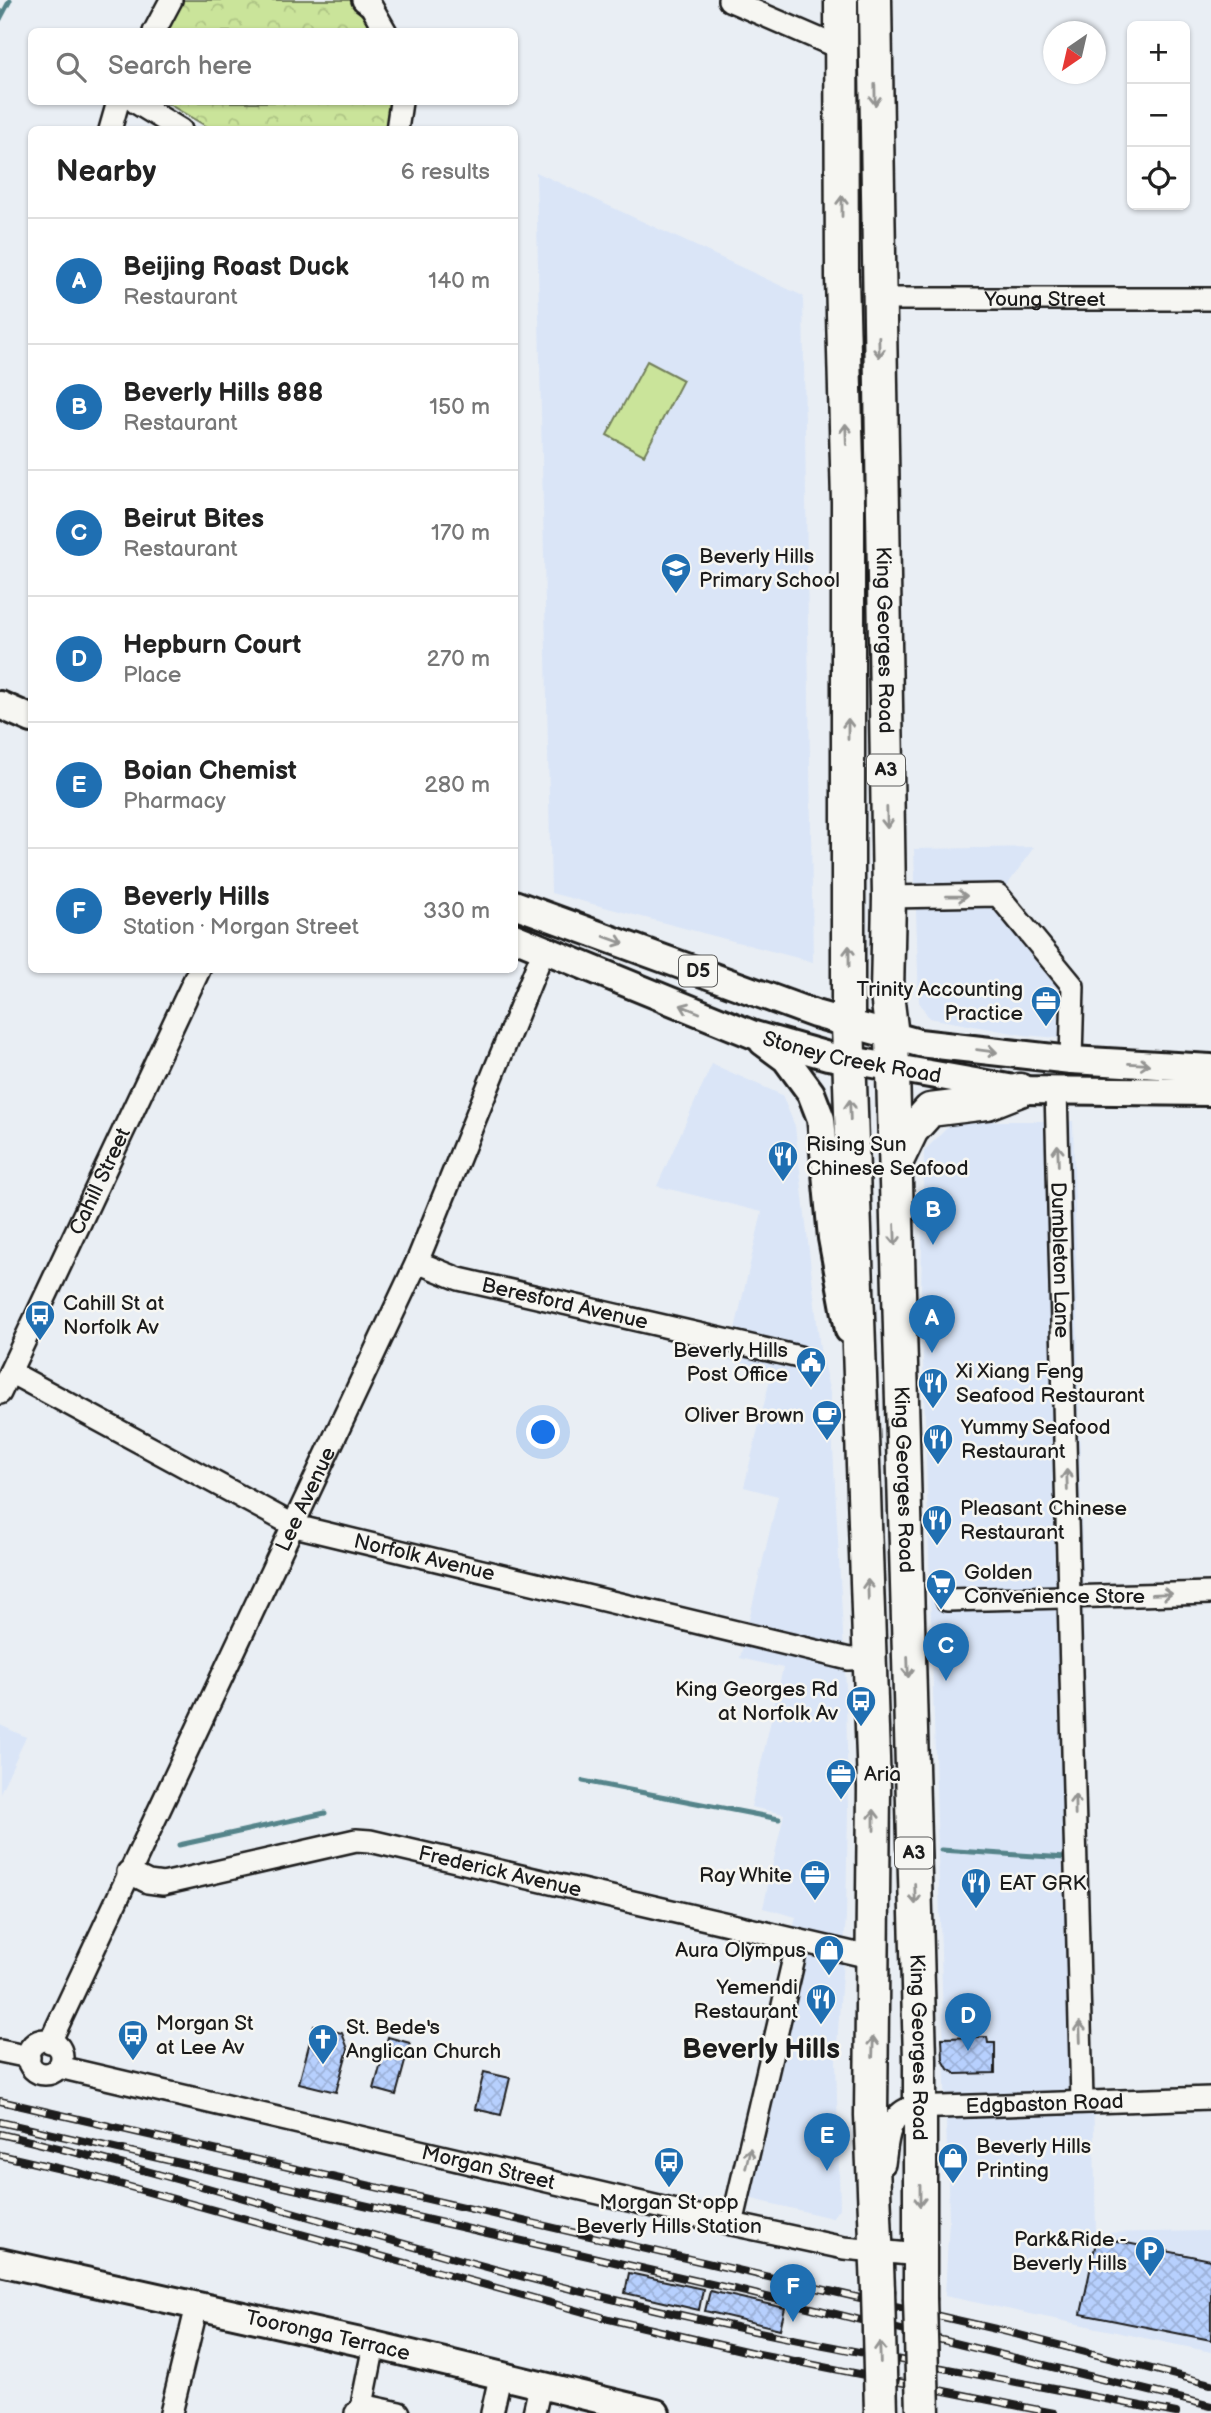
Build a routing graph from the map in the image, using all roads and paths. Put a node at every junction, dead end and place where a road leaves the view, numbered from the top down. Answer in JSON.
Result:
{"nodes":[{"id":1,"x":171,"y":0,"type":"edge"},
{"id":2,"x":363,"y":0,"type":"edge"},
{"id":3,"x":729,"y":0,"type":"edge"},
{"id":4,"x":841,"y":0,"type":"edge"},
{"id":5,"x":875,"y":0,"type":"edge"},
{"id":6,"x":156,"y":28,"type":"edge"},
{"id":7,"x":384,"y":28,"type":"edge"},
{"id":8,"x":842,"y":49,"type":"junction"},
{"id":9,"x":117,"y":105,"type":"edge"},
{"id":10,"x":140,"y":105,"type":"edge"},
{"id":11,"x":401,"y":105,"type":"edge"},
{"id":12,"x":111,"y":126,"type":"edge"},
{"id":13,"x":174,"y":126,"type":"edge"},
{"id":14,"x":398,"y":126,"type":"edge"},
{"id":15,"x":879,"y":299,"type":"junction"},
{"id":16,"x":1211,"y":299,"type":"edge"},
{"id":17,"x":0,"y":705,"type":"edge"},
{"id":18,"x":28,"y":717,"type":"edge"},
{"id":19,"x":889,"y":897,"type":"junction"},
{"id":20,"x":518,"y":905,"type":"edge"},
{"id":21,"x":518,"y":939,"type":"edge"},
{"id":22,"x":544,"y":949,"type":"junction"},
{"id":23,"x":197,"y":973,"type":"edge"},
{"id":24,"x":848,"y":1024,"type":"junction"},
{"id":25,"x":754,"y":1035,"type":"junction"},
{"id":26,"x":892,"y":1036,"type":"junction"},
{"id":27,"x":1071,"y":1060,"type":"junction"},
{"id":28,"x":849,"y":1061,"type":"junction"},
{"id":29,"x":891,"y":1068,"type":"junction"},
{"id":30,"x":1211,"y":1068,"type":"edge"},
{"id":31,"x":1020,"y":1090,"type":"junction"},
{"id":32,"x":1056,"y":1090,"type":"junction"},
{"id":33,"x":1211,"y":1092,"type":"edge"},
{"id":34,"x":894,"y":1167,"type":"junction"},
{"id":35,"x":416,"y":1262,"type":"junction"},
{"id":36,"x":799,"y":1357,"type":"dead end"},
{"id":37,"x":10,"y":1372,"type":"junction"},
{"id":38,"x":861,"y":1374,"type":"junction"},
{"id":39,"x":0,"y":1393,"type":"edge"},
{"id":40,"x":295,"y":1525,"type":"junction"},
{"id":41,"x":1211,"y":1593,"type":"edge"},
{"id":42,"x":1071,"y":1598,"type":"junction"},
{"id":43,"x":947,"y":1600,"type":"dead end"},
{"id":44,"x":870,"y":1658,"type":"junction"},
{"id":45,"x":128,"y":1872,"type":"junction"},
{"id":46,"x":799,"y":1941,"type":"junction"},
{"id":47,"x":874,"y":1958,"type":"junction"},
{"id":48,"x":50,"y":2042,"type":"junction"},
{"id":49,"x":0,"y":2051,"type":"edge"},
{"id":50,"x":29,"y":2057,"type":"junction"},
{"id":51,"x":59,"y":2067,"type":"junction"},
{"id":52,"x":1211,"y":2098,"type":"edge"},
{"id":53,"x":1082,"y":2101,"type":"junction"},
{"id":54,"x":921,"y":2107,"type":"junction"},
{"id":55,"x":876,"y":2215,"type":"junction"},
{"id":56,"x":733,"y":2224,"type":"junction"},
{"id":57,"x":876,"y":2251,"type":"junction"},
{"id":58,"x":920,"y":2255,"type":"junction"},
{"id":59,"x":0,"y":2262,"type":"edge"},
{"id":60,"x":197,"y":2306,"type":"junction"},
{"id":61,"x":374,"y":2345,"type":"junction"},
{"id":62,"x":500,"y":2377,"type":"junction"},
{"id":63,"x":540,"y":2386,"type":"junction"},
{"id":64,"x":359,"y":2409,"type":"edge"},
{"id":65,"x":171,"y":2413,"type":"edge"},
{"id":66,"x":399,"y":2413,"type":"edge"},
{"id":67,"x":492,"y":2413,"type":"edge"},
{"id":68,"x":534,"y":2413,"type":"edge"},
{"id":69,"x":656,"y":2413,"type":"edge"},
{"id":70,"x":881,"y":2413,"type":"edge"},
{"id":71,"x":923,"y":2413,"type":"edge"}],
"edges":[{"from":1,"to":6,"type":"street"},
{"from":2,"to":7,"type":"street"},
{"from":3,"to":8,"type":"street"},
{"from":4,"to":8,"type":"highway","name":"King Georges Road","number":"A3"},
{"from":5,"to":15,"type":"highway","name":"King Georges Road","number":"A3","one_way":true},
{"from":24,"to":8,"type":"highway","name":"King Georges Road","number":"A3","one_way":true},
{"from":9,"to":12,"type":"street"},
{"from":10,"to":13,"type":"street"},
{"from":11,"to":14,"type":"street"},
{"from":15,"to":16,"type":"street","name":"Young Street"},
{"from":15,"to":19,"type":"highway","name":"King Georges Road","number":"A3","one_way":true},
{"from":17,"to":18,"type":"main road"},
{"from":19,"to":26,"type":"highway","name":"King Georges Road","number":"A3"},
{"from":19,"to":27,"type":"street","one_way":true},
{"from":20,"to":24,"type":"main road","name":"Stoney Creek Road","number":"D5","one_way":true},
{"from":21,"to":22,"type":"main road","name":"Stoney Creek Road","number":"D5"},
{"from":25,"to":22,"type":"main road","name":"Stoney Creek Road","number":"D5","one_way":true},
{"from":22,"to":35,"type":"street","name":"Lee Avenue"},
{"from":23,"to":37,"type":"street","name":"Cahill Street"},
{"from":24,"to":26,"type":"main road","name":"Stoney Creek Road"},
{"from":24,"to":28,"type":"highway","name":"King Georges Road","number":"A3"},
{"from":25,"to":28,"type":"main road","name":"Stoney Creek Road","number":"D5"},
{"from":25,"to":38,"type":"main road"},
{"from":26,"to":27,"type":"main road","name":"Stoney Creek Road","one_way":true},
{"from":26,"to":29,"type":"highway","name":"King Georges Road","number":"A3"},
{"from":27,"to":30,"type":"main road","name":"Stoney Creek Road","one_way":true},
{"from":28,"to":29,"type":"main road","name":"Stoney Creek Road"},
{"from":38,"to":28,"type":"highway","name":"King Georges Road","number":"A3","one_way":true},
{"from":29,"to":31,"type":"main road","name":"Stoney Creek Road"},
{"from":29,"to":34,"type":"highway","name":"King Georges Road","number":"A3"},
{"from":31,"to":32,"type":"main road","name":"Stoney Creek Road"},
{"from":31,"to":34,"type":"highway"},
{"from":32,"to":33,"type":"main road","name":"Stoney Creek Road"},
{"from":42,"to":32,"type":"street","name":"Dumbleton Lane","one_way":true},
{"from":34,"to":54,"type":"highway","name":"King Georges Road","number":"A3","one_way":true},
{"from":35,"to":36,"type":"street","name":"Beresford Avenue"},
{"from":35,"to":40,"type":"street","name":"Lee Avenue"},
{"from":37,"to":39,"type":"street","name":"Cahill Street"},
{"from":37,"to":40,"type":"street","name":"Norfolk Avenue"},
{"from":44,"to":38,"type":"highway","name":"King Georges Road","number":"A3","one_way":true},
{"from":40,"to":44,"type":"street","name":"Norfolk Avenue"},
{"from":40,"to":45,"type":"street","name":"Lee Avenue"},
{"from":42,"to":41,"type":"street","one_way":true},
{"from":42,"to":43,"type":"street"},
{"from":53,"to":42,"type":"street","name":"Dumbleton Lane","one_way":true},
{"from":47,"to":44,"type":"highway","name":"King Georges Road","number":"A3","one_way":true},
{"from":45,"to":46,"type":"street","name":"Frederick Avenue"},
{"from":45,"to":48,"type":"street","name":"Lee Avenue"},
{"from":46,"to":47,"type":"street","name":"Frederick Avenue"},
{"from":56,"to":46,"type":"street","one_way":true},
{"from":55,"to":47,"type":"highway","name":"King Georges Road","number":"A3","one_way":true},
{"from":48,"to":50,"type":"street"},
{"from":48,"to":51,"type":"street"},
{"from":49,"to":50,"type":"street"},
{"from":50,"to":51,"type":"street"},
{"from":51,"to":56,"type":"street","name":"Morgan Street"},
{"from":52,"to":53,"type":"street","name":"Edgbaston Road"},
{"from":53,"to":54,"type":"street","name":"Edgbaston Road"},
{"from":54,"to":55,"type":"street","name":"Edgbaston Road"},
{"from":54,"to":58,"type":"highway","name":"King Georges Road","number":"A3","one_way":true},
{"from":55,"to":57,"type":"highway","name":"King Georges Road","number":"A3"},
{"from":56,"to":57,"type":"street","name":"Morgan Street"},
{"from":57,"to":58,"type":"street","name":"Morgan Street"},
{"from":70,"to":57,"type":"highway","name":"King Georges Road","number":"A3","one_way":true,"bridge":true},
{"from":58,"to":71,"type":"highway","name":"King Georges Road","number":"A3","bridge":true},
{"from":59,"to":60,"type":"main road","name":"Tooronga Terrace"},
{"from":60,"to":61,"type":"main road","name":"Tooronga Terrace"},
{"from":60,"to":65,"type":"street"},
{"from":61,"to":62,"type":"main road","name":"Tooronga Terrace"},
{"from":61,"to":64,"type":"street"},
{"from":62,"to":63,"type":"main road","name":"Tooronga Terrace"},
{"from":62,"to":67,"type":"street"},
{"from":63,"to":68,"type":"street"},
{"from":63,"to":69,"type":"main road","name":"Tooronga Terrace"},
{"from":64,"to":66,"type":"street"}]}
